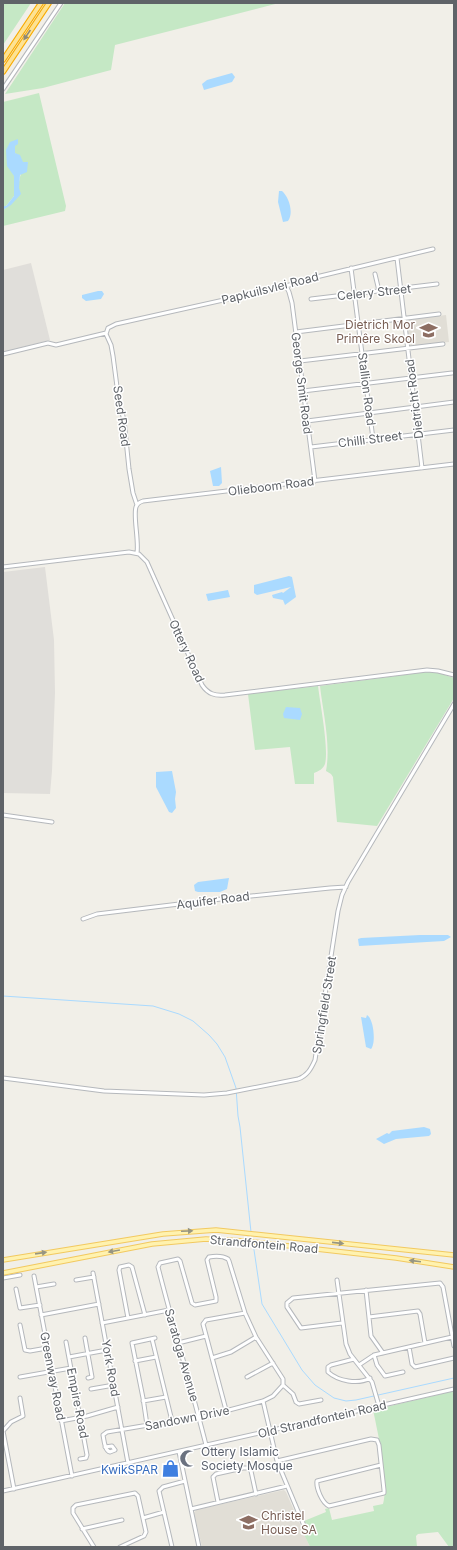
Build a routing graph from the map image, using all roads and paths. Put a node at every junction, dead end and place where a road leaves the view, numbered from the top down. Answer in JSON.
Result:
{"nodes":[{"id":1,"x":41,"y":3,"type":"edge"},
{"id":2,"x":49,"y":3,"type":"edge"},
{"id":3,"x":61,"y":3,"type":"edge"},
{"id":4,"x":3,"y":60,"type":"edge"},
{"id":5,"x":3,"y":72,"type":"edge"},
{"id":6,"x":3,"y":89,"type":"edge"},
{"id":7,"x":433,"y":249,"type":"dead end"},
{"id":8,"x":397,"y":258,"type":"junction"},
{"id":9,"x":352,"y":268,"type":"junction"},
{"id":10,"x":375,"y":274,"type":"dead end"},
{"id":11,"x":437,"y":284,"type":"dead end"},
{"id":12,"x":286,"y":286,"type":"junction"},
{"id":13,"x":401,"y":289,"type":"junction"},
{"id":14,"x":379,"y":291,"type":"junction"},
{"id":15,"x":355,"y":294,"type":"junction"},
{"id":16,"x":311,"y":300,"type":"dead end"},
{"id":17,"x":439,"y":314,"type":"dead end"},
{"id":18,"x":405,"y":319,"type":"junction"},
{"id":19,"x":359,"y":324,"type":"junction"},
{"id":20,"x":296,"y":332,"type":"junction"},
{"id":21,"x":106,"y":333,"type":"junction"},
{"id":22,"x":443,"y":344,"type":"dead end"},
{"id":23,"x":408,"y":348,"type":"junction"},
{"id":24,"x":362,"y":353,"type":"junction"},
{"id":25,"x":3,"y":354,"type":"edge"},
{"id":26,"x":300,"y":361,"type":"junction"},
{"id":27,"x":452,"y":373,"type":"dead end"},
{"id":28,"x":412,"y":377,"type":"junction"},
{"id":29,"x":366,"y":383,"type":"junction"},
{"id":30,"x":303,"y":391,"type":"junction"},
{"id":31,"x":454,"y":402,"type":"edge"},
{"id":32,"x":415,"y":407,"type":"junction"},
{"id":33,"x":370,"y":413,"type":"junction"},
{"id":34,"x":307,"y":420,"type":"junction"},
{"id":35,"x":454,"y":430,"type":"edge"},
{"id":36,"x":418,"y":434,"type":"junction"},
{"id":37,"x":373,"y":439,"type":"junction"},
{"id":38,"x":310,"y":447,"type":"junction"},
{"id":39,"x":454,"y":464,"type":"edge"},
{"id":40,"x":422,"y":468,"type":"junction"},
{"id":41,"x":315,"y":481,"type":"junction"},
{"id":42,"x":138,"y":505,"type":"junction"},
{"id":43,"x":137,"y":553,"type":"junction"},
{"id":44,"x":3,"y":567,"type":"edge"},
{"id":45,"x":454,"y":676,"type":"edge"},
{"id":46,"x":454,"y":704,"type":"edge"},
{"id":47,"x":3,"y":815,"type":"edge"},
{"id":48,"x":52,"y":822,"type":"dead end"},
{"id":49,"x":346,"y":887,"type":"junction"},
{"id":50,"x":82,"y":919,"type":"dead end"},
{"id":51,"x":3,"y":1078,"type":"edge"},
{"id":52,"x":454,"y":1255,"type":"edge"},
{"id":53,"x":3,"y":1260,"type":"edge"},
{"id":54,"x":454,"y":1267,"type":"edge"},
{"id":55,"x":3,"y":1273,"type":"edge"},
{"id":56,"x":94,"y":1273,"type":"dead end"},
{"id":57,"x":20,"y":1275,"type":"dead end"},
{"id":58,"x":34,"y":1276,"type":"dead end"},
{"id":59,"x":94,"y":1277,"type":"junction"},
{"id":60,"x":3,"y":1278,"type":"edge"},
{"id":61,"x":76,"y":1280,"type":"dead end"},
{"id":62,"x":337,"y":1280,"type":"dead end"},
{"id":63,"x":54,"y":1284,"type":"dead end"},
{"id":64,"x":36,"y":1287,"type":"junction"},
{"id":65,"x":16,"y":1290,"type":"dead end"},
{"id":66,"x":366,"y":1290,"type":"junction"},
{"id":67,"x":339,"y":1293,"type":"junction"},
{"id":68,"x":99,"y":1304,"type":"junction"},
{"id":69,"x":40,"y":1306,"type":"junction"},
{"id":70,"x":169,"y":1310,"type":"junction"},
{"id":71,"x":244,"y":1313,"type":"junction"},
{"id":72,"x":145,"y":1314,"type":"junction"},
{"id":73,"x":41,"y":1315,"type":"junction"},
{"id":74,"x":369,"y":1317,"type":"junction"},
{"id":75,"x":128,"y":1318,"type":"junction"},
{"id":76,"x":102,"y":1323,"type":"junction"},
{"id":77,"x":342,"y":1324,"type":"junction"},
{"id":78,"x":20,"y":1325,"type":"dead end"},
{"id":79,"x":206,"y":1336,"type":"junction"},
{"id":80,"x":256,"y":1337,"type":"junction"},
{"id":81,"x":452,"y":1337,"type":"junction"},
{"id":82,"x":85,"y":1338,"type":"dead end"},
{"id":83,"x":66,"y":1342,"type":"dead end"},
{"id":84,"x":178,"y":1343,"type":"junction"},
{"id":85,"x":425,"y":1343,"type":"junction"},
{"id":86,"x":454,"y":1346,"type":"edge"},
{"id":87,"x":409,"y":1347,"type":"junction"},
{"id":88,"x":47,"y":1348,"type":"junction"},
{"id":89,"x":107,"y":1350,"type":"junction"},
{"id":90,"x":383,"y":1353,"type":"junction"},
{"id":91,"x":88,"y":1354,"type":"junction"},
{"id":92,"x":374,"y":1355,"type":"junction"},
{"id":93,"x":69,"y":1357,"type":"junction"},
{"id":94,"x":156,"y":1357,"type":"junction"},
{"id":95,"x":212,"y":1358,"type":"junction"},
{"id":96,"x":454,"y":1358,"type":"edge"},
{"id":97,"x":354,"y":1359,"type":"junction"},
{"id":98,"x":135,"y":1361,"type":"junction"},
{"id":99,"x":273,"y":1363,"type":"junction"},
{"id":100,"x":359,"y":1365,"type":"junction"},
{"id":101,"x":71,"y":1368,"type":"junction"},
{"id":102,"x":52,"y":1371,"type":"junction"},
{"id":103,"x":403,"y":1372,"type":"dead end"},
{"id":104,"x":20,"y":1377,"type":"dead end"},
{"id":105,"x":247,"y":1377,"type":"dead end"},
{"id":106,"x":88,"y":1378,"type":"dead end"},
{"id":107,"x":370,"y":1378,"type":"junction"},
{"id":108,"x":114,"y":1385,"type":"junction"},
{"id":109,"x":283,"y":1385,"type":"junction"},
{"id":110,"x":91,"y":1389,"type":"dead end"},
{"id":111,"x":454,"y":1389,"type":"edge"},
{"id":112,"x":166,"y":1397,"type":"junction"},
{"id":113,"x":20,"y":1398,"type":"dead end"},
{"id":114,"x":320,"y":1400,"type":"dead end"},
{"id":115,"x":143,"y":1401,"type":"junction"},
{"id":116,"x":263,"y":1401,"type":"junction"},
{"id":117,"x":379,"y":1406,"type":"junction"},
{"id":118,"x":118,"y":1407,"type":"junction"},
{"id":119,"x":226,"y":1410,"type":"junction"},
{"id":120,"x":80,"y":1417,"type":"junction"},
{"id":121,"x":199,"y":1418,"type":"junction"},
{"id":122,"x":61,"y":1421,"type":"junction"},
{"id":123,"x":172,"y":1421,"type":"junction"},
{"id":124,"x":147,"y":1425,"type":"junction"},
{"id":125,"x":122,"y":1430,"type":"junction"},
{"id":126,"x":270,"y":1430,"type":"junction"},
{"id":127,"x":206,"y":1445,"type":"junction"},
{"id":128,"x":105,"y":1446,"type":"dead end"},
{"id":129,"x":179,"y":1452,"type":"junction"},
{"id":130,"x":80,"y":1459,"type":"dead end"},
{"id":131,"x":277,"y":1460,"type":"junction"},
{"id":132,"x":128,"y":1463,"type":"junction"},
{"id":133,"x":381,"y":1466,"type":"junction"},
{"id":134,"x":72,"y":1476,"type":"junction"},
{"id":135,"x":185,"y":1481,"type":"junction"},
{"id":136,"x":287,"y":1486,"type":"junction"},
{"id":137,"x":14,"y":1489,"type":"junction"},
{"id":138,"x":3,"y":1491,"type":"edge"},
{"id":139,"x":256,"y":1494,"type":"junction"},
{"id":140,"x":218,"y":1502,"type":"junction"},
{"id":141,"x":191,"y":1509,"type":"junction"},
{"id":142,"x":164,"y":1512,"type":"junction"},
{"id":143,"x":143,"y":1518,"type":"junction"},
{"id":144,"x":122,"y":1520,"type":"dead end"},
{"id":145,"x":305,"y":1528,"type":"dead end"},
{"id":146,"x":82,"y":1529,"type":"junction"},
{"id":147,"x":94,"y":1547,"type":"edge"},
{"id":148,"x":120,"y":1547,"type":"edge"},
{"id":149,"x":172,"y":1547,"type":"edge"},
{"id":150,"x":199,"y":1547,"type":"edge"}],
"edges":[{"from":1,"to":4,"type":"highway"},
{"from":2,"to":5,"type":"highway","one_way":true},
{"from":3,"to":6,"type":"street"},
{"from":7,"to":8,"type":"street","name":"Papkuilsvlei Road"},
{"from":8,"to":9,"type":"street","name":"Papkuilsvlei Road"},
{"from":8,"to":13,"type":"street","name":"Dietricht Road"},
{"from":9,"to":12,"type":"street","name":"Papkuilsvlei Road"},
{"from":9,"to":15,"type":"street","name":"Stallion Road"},
{"from":10,"to":14,"type":"street"},
{"from":11,"to":13,"type":"street","name":"Celery Street"},
{"from":12,"to":20,"type":"street","name":"George Smit Road"},
{"from":12,"to":21,"type":"street","name":"Papkuilsvlei Road"},
{"from":13,"to":14,"type":"street","name":"Celery Street"},
{"from":13,"to":18,"type":"street","name":"Dietricht Road"},
{"from":14,"to":15,"type":"street","name":"Celery Street"},
{"from":15,"to":16,"type":"street","name":"Celery Street"},
{"from":15,"to":19,"type":"street","name":"Stallion Road"},
{"from":17,"to":18,"type":"street"},
{"from":18,"to":19,"type":"street"},
{"from":18,"to":23,"type":"street","name":"Dietricht Road"},
{"from":19,"to":20,"type":"street"},
{"from":19,"to":24,"type":"street","name":"Stallion Road"},
{"from":20,"to":26,"type":"street","name":"George Smit Road"},
{"from":21,"to":25,"type":"street"},
{"from":21,"to":42,"type":"street","name":"Seed Road"},
{"from":22,"to":23,"type":"street"},
{"from":23,"to":24,"type":"street"},
{"from":23,"to":28,"type":"street","name":"Dietricht Road"},
{"from":24,"to":26,"type":"street"},
{"from":24,"to":29,"type":"street","name":"Stallion Road"},
{"from":26,"to":30,"type":"street","name":"George Smit Road"},
{"from":27,"to":28,"type":"street"},
{"from":28,"to":29,"type":"street"},
{"from":28,"to":32,"type":"street","name":"Dietricht Road"},
{"from":29,"to":30,"type":"street"},
{"from":29,"to":33,"type":"street","name":"Stallion Road"},
{"from":30,"to":34,"type":"street","name":"George Smit Road"},
{"from":31,"to":32,"type":"street"},
{"from":32,"to":33,"type":"street"},
{"from":32,"to":36,"type":"street","name":"Dietricht Road"},
{"from":33,"to":34,"type":"street"},
{"from":33,"to":37,"type":"street","name":"Stallion Road"},
{"from":34,"to":38,"type":"street","name":"George Smit Road"},
{"from":35,"to":36,"type":"street","name":"Chilli Street"},
{"from":36,"to":37,"type":"street","name":"Chilli Street"},
{"from":36,"to":40,"type":"street","name":"Dietricht Road"},
{"from":37,"to":38,"type":"street","name":"Chilli Street"},
{"from":38,"to":41,"type":"street","name":"George Smit Road"},
{"from":39,"to":40,"type":"street","name":"Olieboom Road"},
{"from":40,"to":41,"type":"street","name":"Olieboom Road"},
{"from":41,"to":42,"type":"street","name":"Olieboom Road"},
{"from":42,"to":43,"type":"street"},
{"from":43,"to":44,"type":"street"},
{"from":43,"to":45,"type":"street","name":"Ottery Road"},
{"from":46,"to":49,"type":"street","name":"Springfield Street"},
{"from":47,"to":48,"type":"street"},
{"from":49,"to":50,"type":"street","name":"Aquifer Road"},
{"from":49,"to":51,"type":"street","name":"Springfield Street"},
{"from":53,"to":52,"type":"main road","name":"Strandfontein Road","one_way":true},
{"from":54,"to":55,"type":"main road","name":"Strandfontein Road","one_way":true},
{"from":56,"to":59,"type":"street","name":"York Road"},
{"from":57,"to":60,"type":"street"},
{"from":58,"to":64,"type":"street","name":"Greenway Road"},
{"from":59,"to":61,"type":"street"},
{"from":59,"to":68,"type":"street","name":"York Road"},
{"from":62,"to":67,"type":"street"},
{"from":63,"to":64,"type":"street"},
{"from":64,"to":69,"type":"street","name":"Greenway Road"},
{"from":65,"to":69,"type":"street"},
{"from":66,"to":67,"type":"street"},
{"from":66,"to":74,"type":"street"},
{"from":66,"to":81,"type":"street"},
{"from":67,"to":77,"type":"street"},
{"from":67,"to":77,"type":"street"},
{"from":68,"to":73,"type":"street"},
{"from":68,"to":76,"type":"street","name":"York Road"},
{"from":69,"to":73,"type":"street","name":"Greenway Road"},
{"from":70,"to":71,"type":"street","name":"Saratoga Avenue"},
{"from":70,"to":72,"type":"street"},
{"from":70,"to":84,"type":"street","name":"Saratoga Avenue"},
{"from":71,"to":79,"type":"street"},
{"from":71,"to":80,"type":"street"},
{"from":72,"to":75,"type":"street"},
{"from":72,"to":75,"type":"street"},
{"from":73,"to":88,"type":"street","name":"Greenway Road"},
{"from":74,"to":85,"type":"street"},
{"from":74,"to":90,"type":"street"},
{"from":75,"to":76,"type":"street"},
{"from":76,"to":89,"type":"street","name":"York Road"},
{"from":77,"to":97,"type":"street"},
{"from":78,"to":88,"type":"street"},
{"from":79,"to":84,"type":"street"},
{"from":79,"to":95,"type":"street"},
{"from":80,"to":95,"type":"street"},
{"from":80,"to":99,"type":"street"},
{"from":81,"to":85,"type":"street"},
{"from":81,"to":86,"type":"street"},
{"from":82,"to":91,"type":"street"},
{"from":83,"to":93,"type":"street","name":"Empire Road"},
{"from":84,"to":121,"type":"street","name":"Saratoga Avenue"},
{"from":85,"to":87,"type":"street"},
{"from":87,"to":90,"type":"street"},
{"from":87,"to":96,"type":"street"},
{"from":88,"to":102,"type":"street","name":"Greenway Road"},
{"from":89,"to":91,"type":"street"},
{"from":89,"to":108,"type":"street","name":"York Road"},
{"from":90,"to":92,"type":"street"},
{"from":91,"to":93,"type":"street"},
{"from":91,"to":106,"type":"street"},
{"from":92,"to":100,"type":"street"},
{"from":92,"to":103,"type":"street"},
{"from":93,"to":101,"type":"street","name":"Empire Road"},
{"from":94,"to":98,"type":"street"},
{"from":94,"to":98,"type":"street"},
{"from":94,"to":112,"type":"street"},
{"from":95,"to":119,"type":"street"},
{"from":97,"to":100,"type":"street"},
{"from":97,"to":107,"type":"street"},
{"from":98,"to":115,"type":"street"},
{"from":99,"to":105,"type":"street"},
{"from":99,"to":109,"type":"street"},
{"from":100,"to":107,"type":"street"},
{"from":101,"to":102,"type":"street"},
{"from":101,"to":120,"type":"street","name":"Empire Road"},
{"from":102,"to":104,"type":"street"},
{"from":102,"to":122,"type":"street","name":"Greenway Road"},
{"from":107,"to":117,"type":"street"},
{"from":108,"to":110,"type":"street"},
{"from":108,"to":118,"type":"street","name":"York Road"},
{"from":109,"to":114,"type":"street"},
{"from":109,"to":116,"type":"street","name":"Sandown Drive"},
{"from":111,"to":117,"type":"street","name":"Old Strandfontein Road"},
{"from":112,"to":115,"type":"street"},
{"from":112,"to":123,"type":"street"},
{"from":113,"to":137,"type":"street"},
{"from":115,"to":124,"type":"street"},
{"from":116,"to":119,"type":"street","name":"Sandown Drive"},
{"from":116,"to":126,"type":"street"},
{"from":117,"to":126,"type":"street","name":"Old Strandfontein Road"},
{"from":118,"to":120,"type":"street"},
{"from":118,"to":125,"type":"street","name":"York Road"},
{"from":119,"to":121,"type":"street","name":"Sandown Drive"},
{"from":120,"to":122,"type":"street"},
{"from":120,"to":130,"type":"street","name":"Empire Road"},
{"from":121,"to":123,"type":"street","name":"Sandown Drive"},
{"from":121,"to":127,"type":"street","name":"Saratoga Avenue"},
{"from":122,"to":134,"type":"street","name":"Greenway Road"},
{"from":123,"to":124,"type":"street","name":"Sandown Drive"},
{"from":124,"to":125,"type":"street","name":"Sandown Drive"},
{"from":125,"to":128,"type":"street","name":"Sandown Drive"},
{"from":125,"to":132,"type":"street","name":"York Road"},
{"from":126,"to":127,"type":"street","name":"Old Strandfontein Road"},
{"from":126,"to":131,"type":"street"},
{"from":127,"to":129,"type":"street","name":"Old Strandfontein Road"},
{"from":129,"to":132,"type":"street","name":"Old Strandfontein Road"},
{"from":129,"to":135,"type":"street"},
{"from":131,"to":133,"type":"street"},
{"from":131,"to":136,"type":"street"},
{"from":132,"to":134,"type":"street","name":"Old Strandfontein Road"},
{"from":133,"to":133,"type":"street"},
{"from":134,"to":137,"type":"street","name":"Old Strandfontein Road"},
{"from":135,"to":141,"type":"street"},
{"from":135,"to":142,"type":"street"},
{"from":136,"to":139,"type":"street"},
{"from":136,"to":145,"type":"street"},
{"from":137,"to":138,"type":"street","name":"Old Strandfontein Road"},
{"from":139,"to":140,"type":"street"},
{"from":139,"to":140,"type":"street"},
{"from":140,"to":141,"type":"street"},
{"from":141,"to":150,"type":"street"},
{"from":142,"to":143,"type":"street"},
{"from":142,"to":149,"type":"street"},
{"from":143,"to":146,"type":"street"},
{"from":143,"to":148,"type":"street"},
{"from":144,"to":146,"type":"street"},
{"from":146,"to":147,"type":"street"}]}
